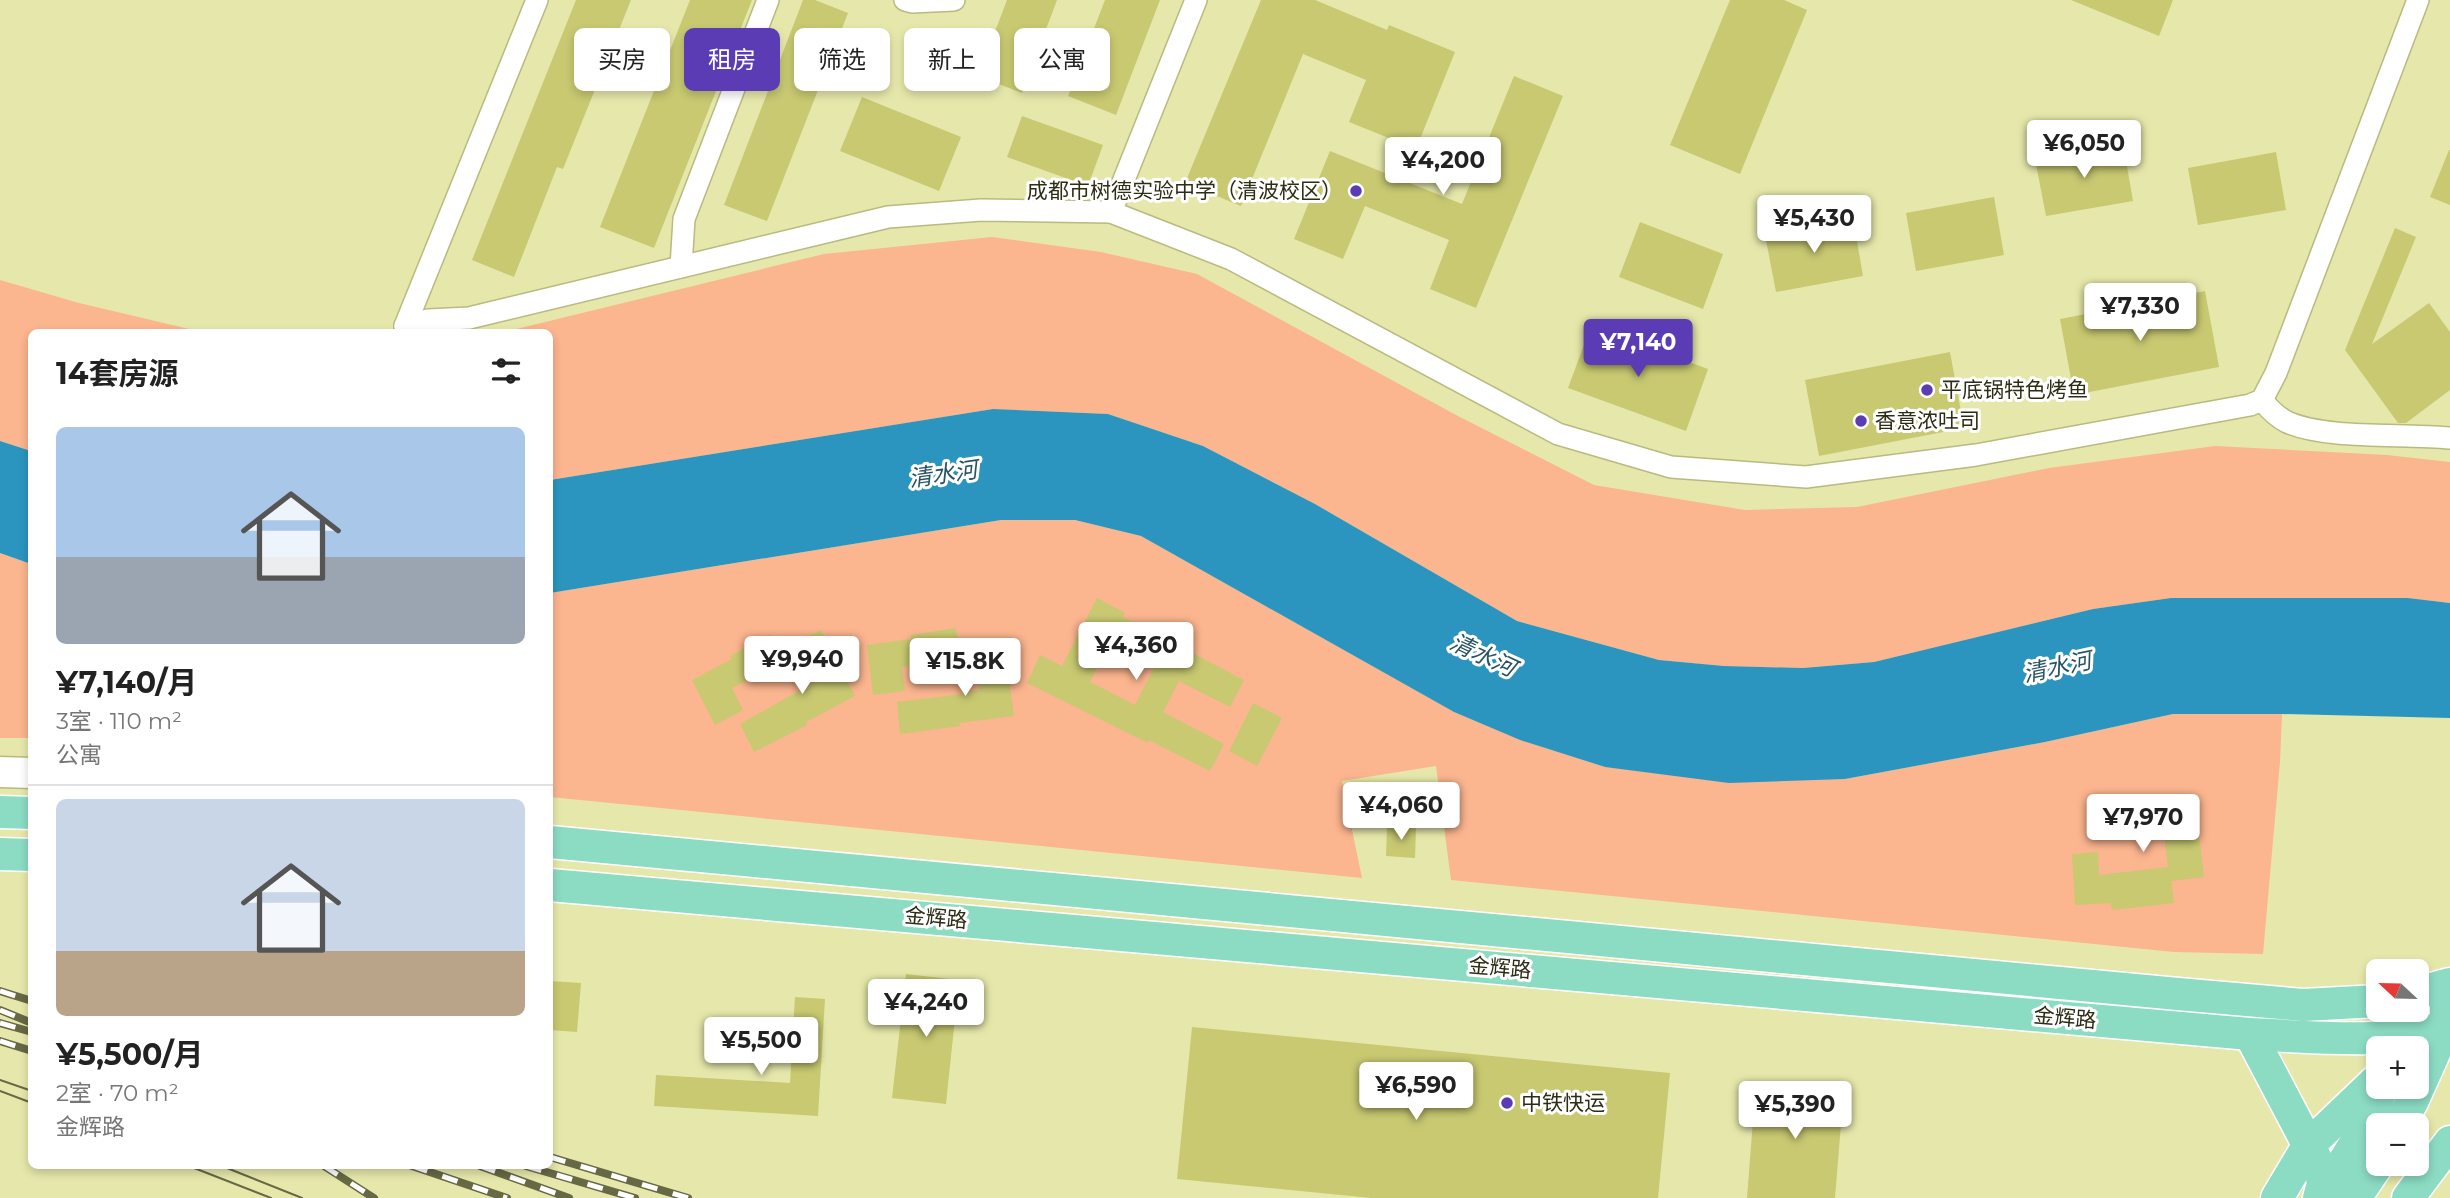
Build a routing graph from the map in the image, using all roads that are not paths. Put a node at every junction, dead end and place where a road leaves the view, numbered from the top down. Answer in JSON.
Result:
{"nodes":[{"id":1,"x":537,"y":0,"type":"edge"},
{"id":2,"x":768,"y":0,"type":"edge"},
{"id":3,"x":905,"y":0,"type":"edge"},
{"id":4,"x":954,"y":0,"type":"edge"},
{"id":5,"x":1196,"y":0,"type":"edge"},
{"id":6,"x":2418,"y":0,"type":"edge"},
{"id":7,"x":1111,"y":212,"type":"junction"},
{"id":8,"x":681,"y":267,"type":"junction"},
{"id":9,"x":2262,"y":400,"type":"junction"},
{"id":10,"x":2450,"y":438,"type":"edge"},
{"id":11,"x":0,"y":772,"type":"edge"},
{"id":12,"x":28,"y":773,"type":"edge"},
{"id":13,"x":0,"y":812,"type":"edge"},
{"id":14,"x":28,"y":813,"type":"edge"},
{"id":15,"x":553,"y":842,"type":"edge"},
{"id":16,"x":0,"y":854,"type":"edge"},
{"id":17,"x":28,"y":855,"type":"edge"},
{"id":18,"x":553,"y":884,"type":"edge"},
{"id":19,"x":2438,"y":988,"type":"edge"},
{"id":20,"x":2366,"y":1002,"type":"edge"},
{"id":21,"x":2448,"y":1024,"type":"edge"},
{"id":22,"x":2405,"y":1031,"type":"edge"},
{"id":23,"x":2249,"y":1034,"type":"junction"},
{"id":24,"x":2366,"y":1090,"type":"edge"},
{"id":25,"x":2377,"y":1099,"type":"edge"},
{"id":26,"x":2408,"y":1113,"type":"edge"},
{"id":27,"x":2450,"y":1142,"type":"edge"},
{"id":28,"x":2308,"y":1146,"type":"junction"},
{"id":29,"x":2370,"y":1176,"type":"edge"},
{"id":30,"x":2395,"y":1176,"type":"edge"},
{"id":31,"x":2277,"y":1198,"type":"edge"},
{"id":32,"x":2320,"y":1198,"type":"edge"},
{"id":33,"x":2355,"y":1198,"type":"edge"},
{"id":34,"x":2389,"y":1198,"type":"edge"},
{"id":35,"x":2408,"y":1198,"type":"edge"}],
"edges":[{"from":1,"to":8,"type":"street"},
{"from":2,"to":8,"type":"street"},
{"from":3,"to":4,"type":"street"},
{"from":5,"to":7,"type":"street"},
{"from":6,"to":9,"type":"street"},
{"from":7,"to":8,"type":"street"},
{"from":7,"to":9,"type":"street"},
{"from":9,"to":10,"type":"street"},
{"from":11,"to":12,"type":"main road"},
{"from":13,"to":14,"type":"main road"},
{"from":15,"to":20,"type":"main road","name":"金辉路"},
{"from":16,"to":17,"type":"main road"},
{"from":18,"to":23,"type":"main road","name":"金辉路"},
{"from":19,"to":21,"type":"main road"},
{"from":21,"to":22,"type":"main road","name":"金辉路"},
{"from":21,"to":26,"type":"main road"},
{"from":22,"to":23,"type":"main road","name":"金辉路"},
{"from":23,"to":28,"type":"main road"},
{"from":24,"to":28,"type":"main road"},
{"from":25,"to":32,"type":"main road"},
{"from":27,"to":35,"type":"main road"},
{"from":28,"to":31,"type":"main road"},
{"from":28,"to":32,"type":"main road"},
{"from":29,"to":33,"type":"main road"},
{"from":30,"to":34,"type":"main road"}]}
